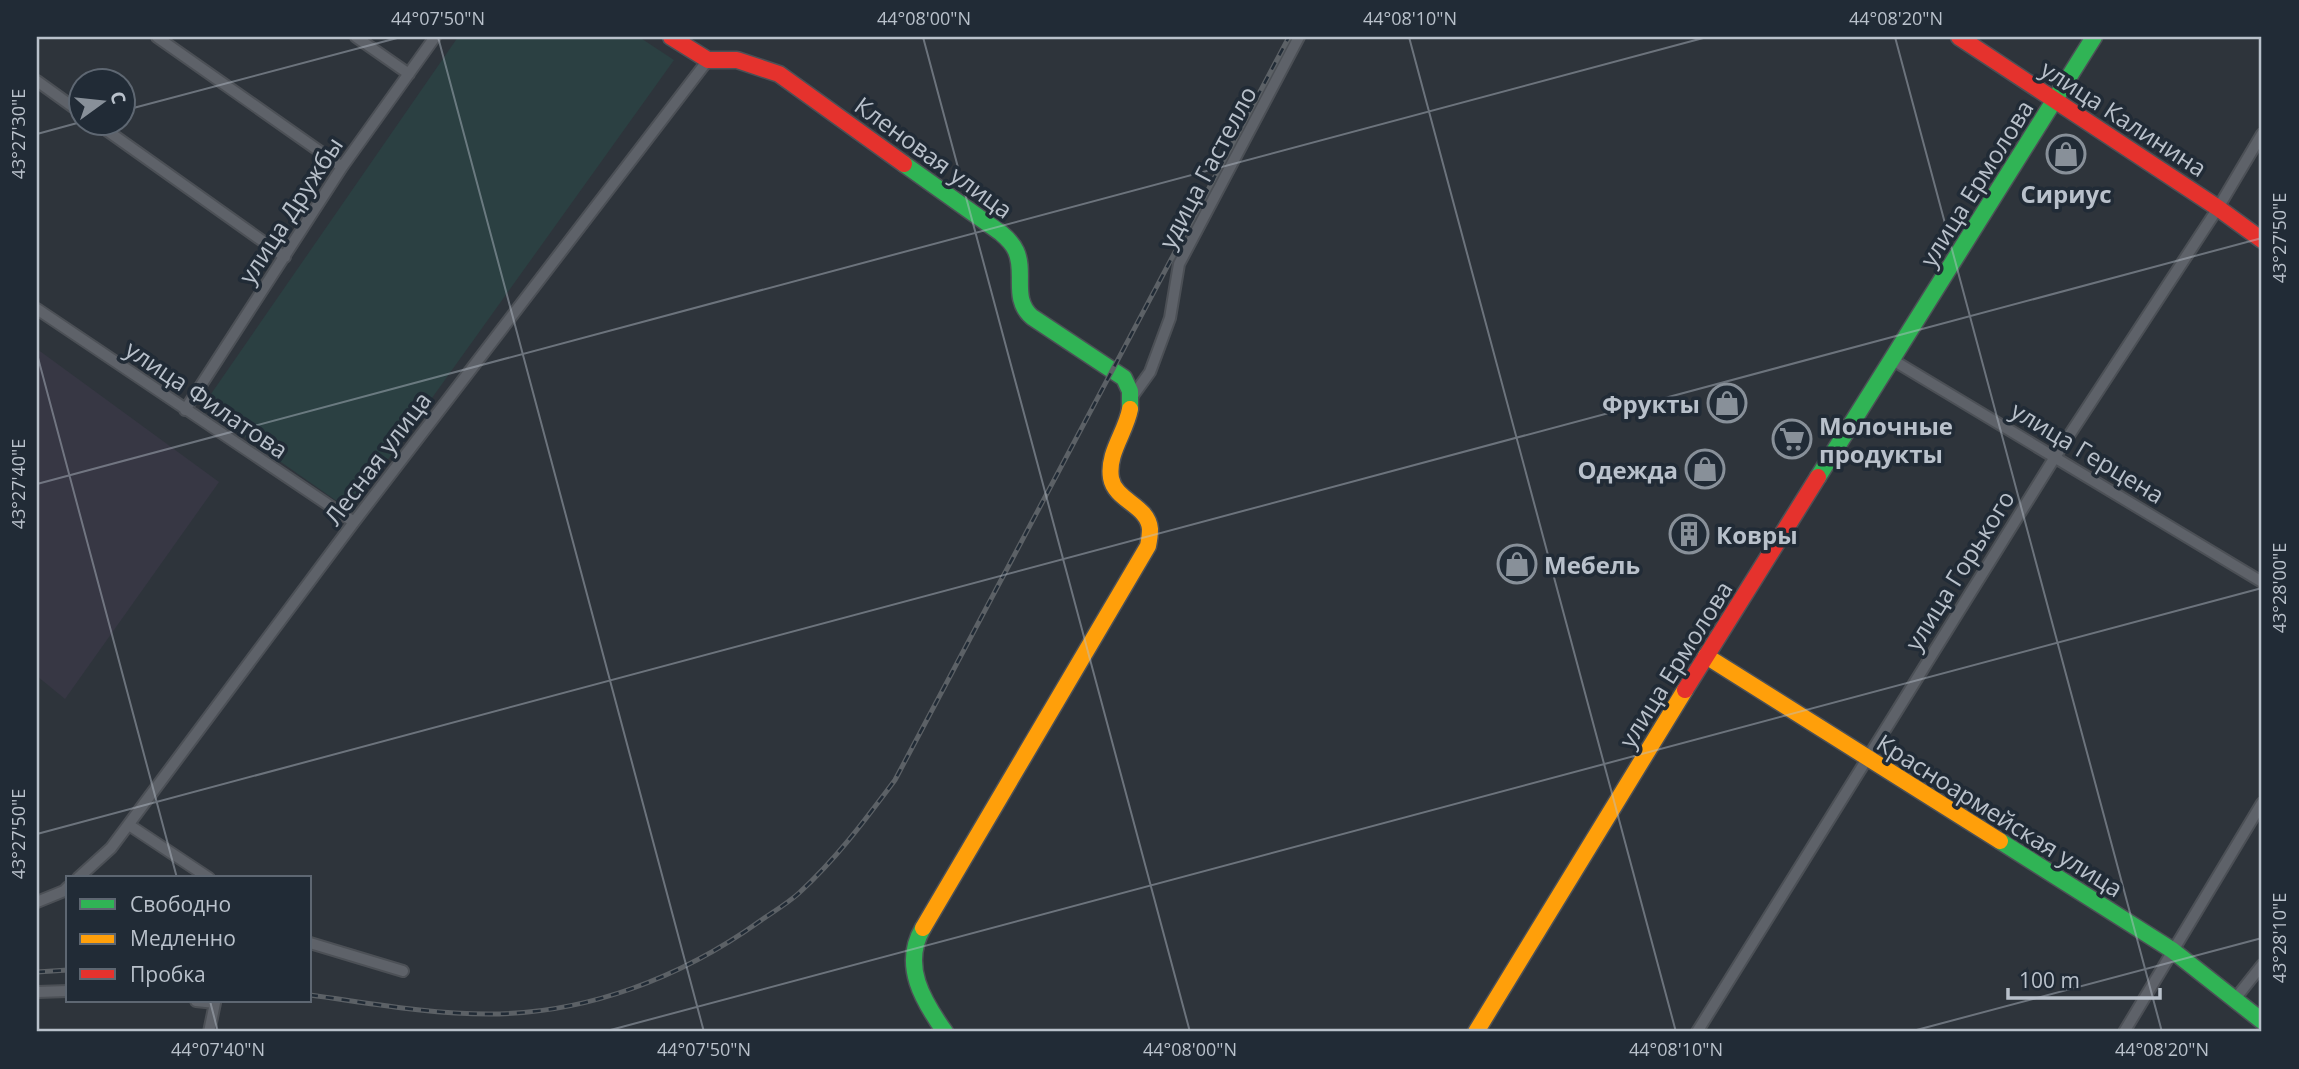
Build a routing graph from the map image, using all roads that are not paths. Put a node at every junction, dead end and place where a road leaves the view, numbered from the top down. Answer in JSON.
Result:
{"nodes":[{"id":1,"x":158,"y":37,"type":"edge"},
{"id":2,"x":356,"y":37,"type":"edge"},
{"id":3,"x":435,"y":37,"type":"edge"},
{"id":4,"x":671,"y":37,"type":"edge"},
{"id":5,"x":1299,"y":37,"type":"edge"},
{"id":6,"x":1959,"y":37,"type":"edge"},
{"id":7,"x":2094,"y":37,"type":"edge"},
{"id":8,"x":708,"y":61,"type":"junction"},
{"id":9,"x":409,"y":74,"type":"junction"},
{"id":10,"x":37,"y":81,"type":"edge"},
{"id":11,"x":2055,"y":100,"type":"junction"},
{"id":12,"x":66,"y":102,"type":"edge"},
{"id":13,"x":2262,"y":134,"type":"edge"},
{"id":14,"x":115,"y":136,"type":"edge"},
{"id":15,"x":342,"y":167,"type":"junction"},
{"id":16,"x":2218,"y":208,"type":"junction"},
{"id":17,"x":2262,"y":240,"type":"edge"},
{"id":18,"x":285,"y":257,"type":"junction"},
{"id":19,"x":37,"y":309,"type":"edge"},
{"id":20,"x":1891,"y":359,"type":"junction"},
{"id":21,"x":1132,"y":397,"type":"junction"},
{"id":22,"x":185,"y":410,"type":"junction"},
{"id":23,"x":2055,"y":457,"type":"junction"},
{"id":24,"x":354,"y":522,"type":"junction"},
{"id":25,"x":2262,"y":582,"type":"edge"},
{"id":26,"x":1706,"y":656,"type":"junction"},
{"id":27,"x":1866,"y":758,"type":"junction"},
{"id":28,"x":2262,"y":803,"type":"edge"},
{"id":29,"x":129,"y":825,"type":"junction"},
{"id":30,"x":80,"y":876,"type":"edge"},
{"id":31,"x":206,"y":876,"type":"edge"},
{"id":32,"x":66,"y":889,"type":"edge"},
{"id":33,"x":37,"y":902,"type":"edge"},
{"id":34,"x":312,"y":944,"type":"edge"},
{"id":35,"x":2172,"y":950,"type":"junction"},
{"id":36,"x":2262,"y":965,"type":"edge"},
{"id":37,"x":403,"y":971,"type":"dead end"},
{"id":38,"x":66,"y":991,"type":"edge"},
{"id":39,"x":37,"y":992,"type":"edge"},
{"id":40,"x":2235,"y":999,"type":"junction"},
{"id":41,"x":206,"y":1002,"type":"edge"},
{"id":42,"x":2262,"y":1021,"type":"edge"},
{"id":43,"x":209,"y":1032,"type":"edge"},
{"id":44,"x":945,"y":1032,"type":"edge"},
{"id":45,"x":1476,"y":1032,"type":"edge"},
{"id":46,"x":1697,"y":1032,"type":"edge"},
{"id":47,"x":2124,"y":1032,"type":"edge"}],
"edges":[{"from":1,"to":15,"type":"street"},
{"from":2,"to":9,"type":"street"},
{"from":3,"to":9,"type":"street","name":"улица Дружбы"},
{"from":4,"to":8,"type":"street"},
{"from":5,"to":21,"type":"street","name":"удица Гастелло"},
{"from":6,"to":11,"type":"street","name":"улица Калинина"},
{"from":7,"to":11,"type":"street","name":"улица Ермолова"},
{"from":8,"to":21,"type":"street","name":"Кленовая улица"},
{"from":8,"to":24,"type":"street","name":"Лесная улица"},
{"from":9,"to":15,"type":"street","name":"улица Дружбы"},
{"from":10,"to":12,"type":"street"},
{"from":11,"to":16,"type":"street","name":"улица Калинина"},
{"from":11,"to":20,"type":"street","name":"улица Ермолова"},
{"from":13,"to":16,"type":"street","name":"улица Горького"},
{"from":14,"to":18,"type":"street"},
{"from":15,"to":18,"type":"street","name":"улица Дружбы"},
{"from":16,"to":17,"type":"street","name":"улица Калинина"},
{"from":16,"to":23,"type":"street","name":"улица Горького"},
{"from":18,"to":22,"type":"street","name":"улица Дружбы"},
{"from":19,"to":22,"type":"street","name":"улица Филатова"},
{"from":20,"to":23,"type":"street","name":"улица Герцена"},
{"from":20,"to":26,"type":"street","name":"улица Ермолова"},
{"from":21,"to":44,"type":"street"},
{"from":22,"to":24,"type":"street","name":"улица Филатова"},
{"from":23,"to":25,"type":"street","name":"улица Герцена"},
{"from":23,"to":27,"type":"street","name":"улица Горького"},
{"from":24,"to":29,"type":"street","name":"Лесная улица"},
{"from":26,"to":27,"type":"street","name":"Красноармейская улица"},
{"from":26,"to":45,"type":"street","name":"улица Ермолова"},
{"from":27,"to":35,"type":"street","name":"Красноармейская улица"},
{"from":27,"to":46,"type":"street","name":"улица Горького"},
{"from":28,"to":35,"type":"street"},
{"from":29,"to":30,"type":"street","name":"Лесная улица"},
{"from":29,"to":31,"type":"street"},
{"from":32,"to":33,"type":"street"},
{"from":34,"to":37,"type":"street"},
{"from":35,"to":40,"type":"street","name":"Красноармейская улица"},
{"from":35,"to":47,"type":"street"},
{"from":36,"to":40,"type":"street"},
{"from":38,"to":39,"type":"street"},
{"from":40,"to":42,"type":"street","name":"Красноармейская улица"},
{"from":41,"to":43,"type":"street"}]}
